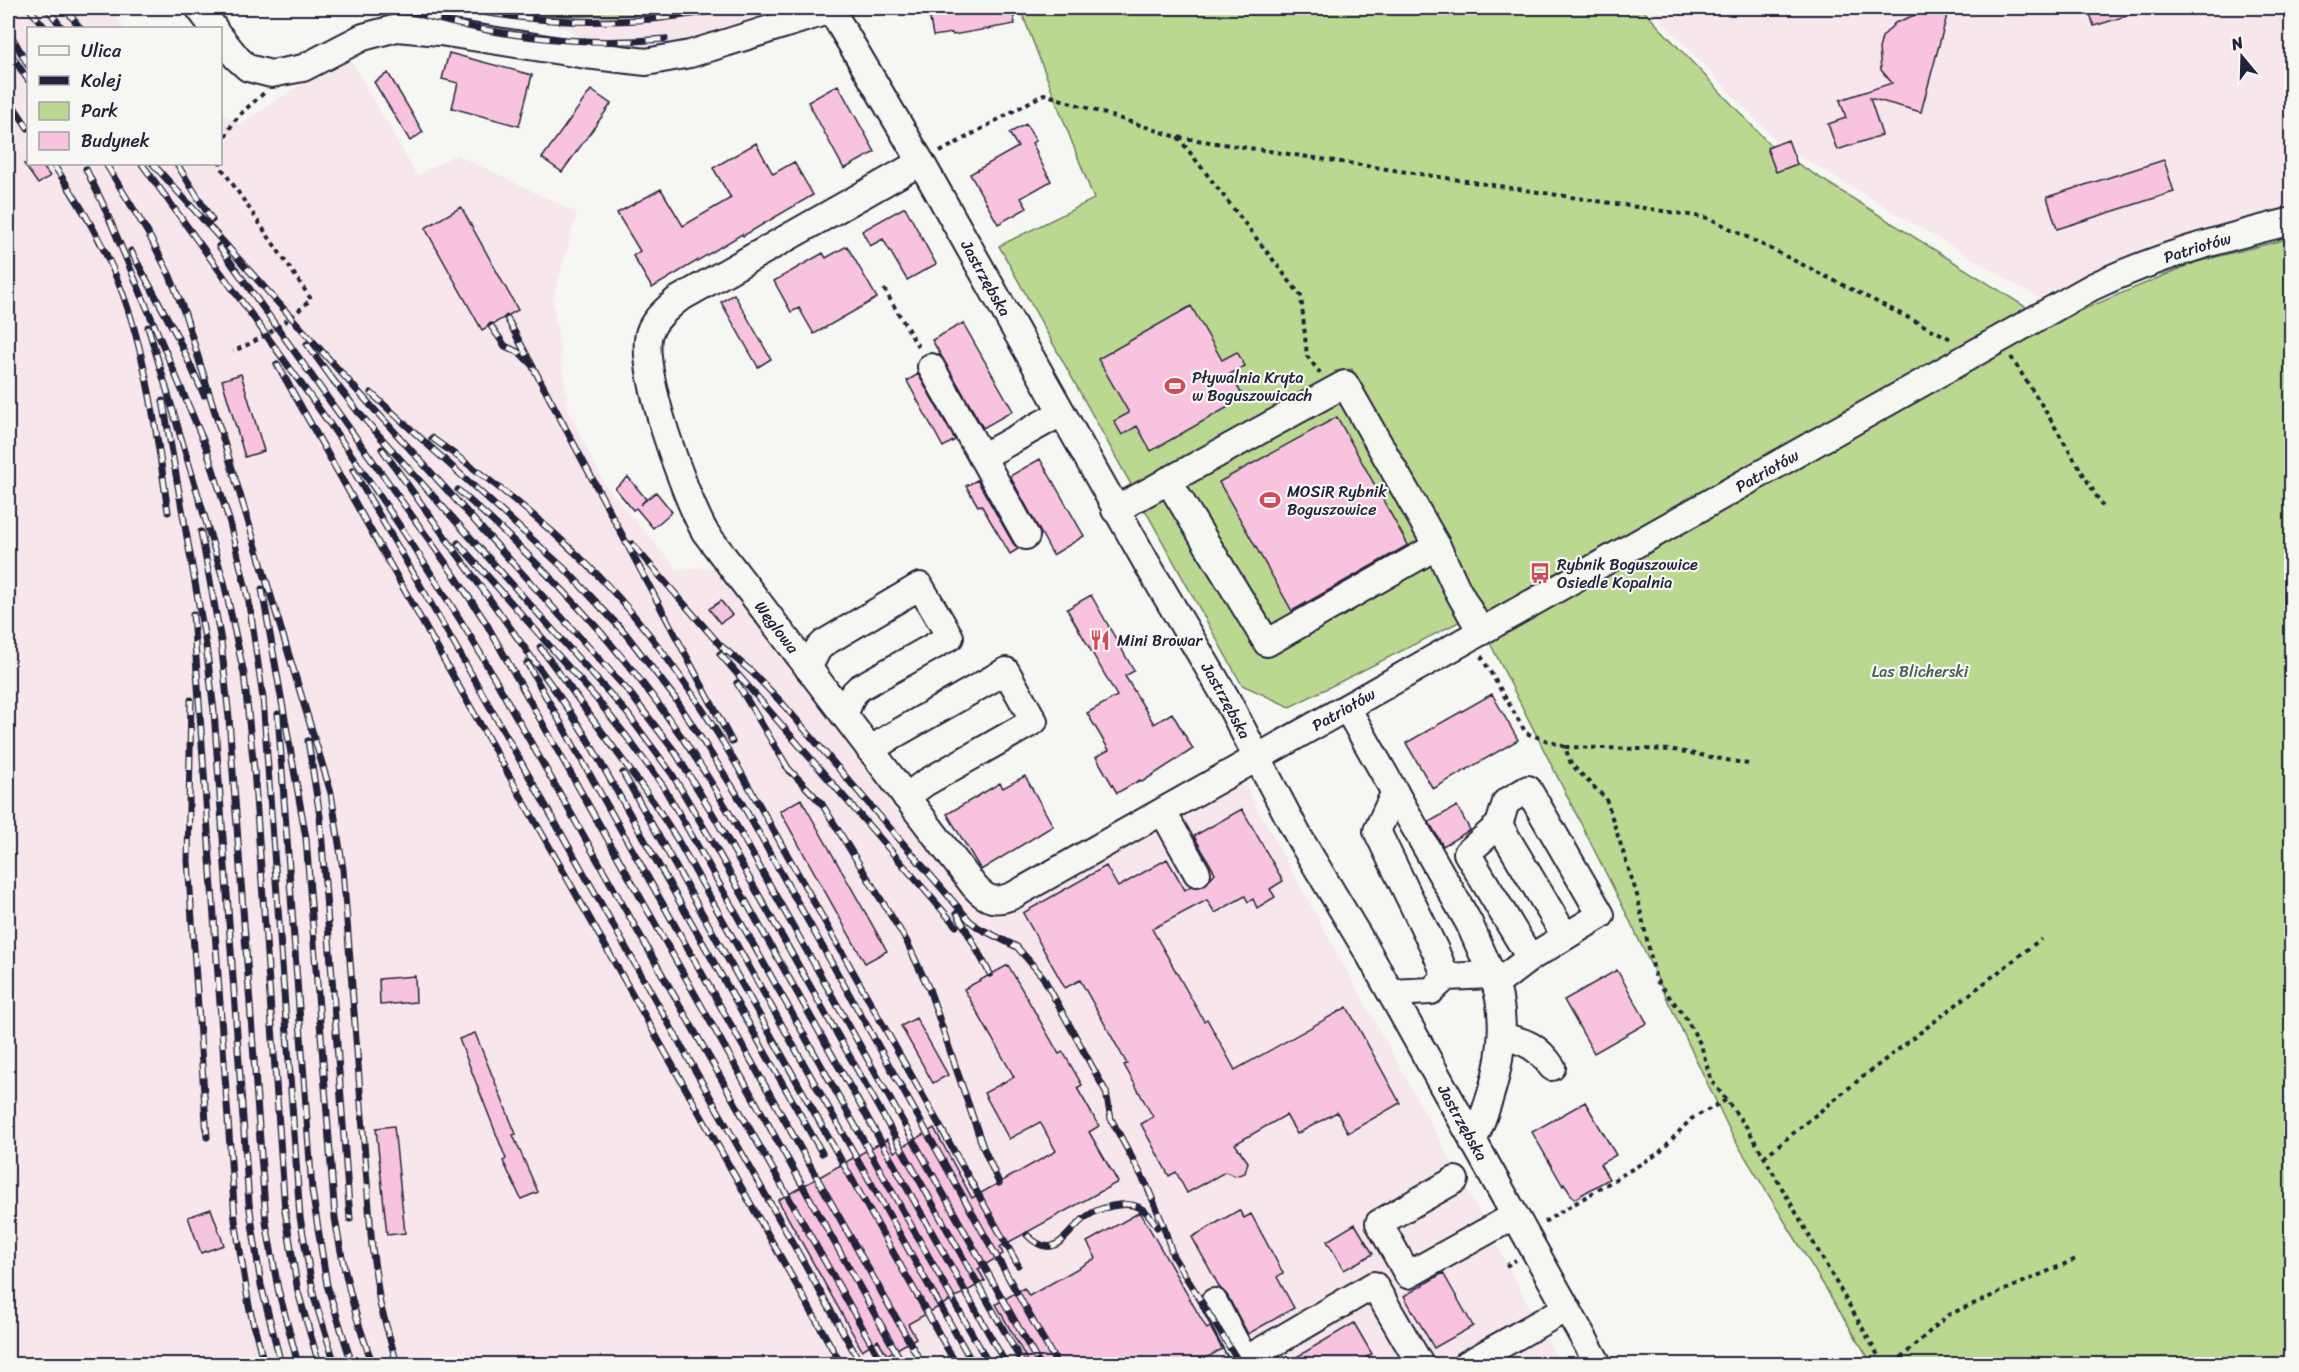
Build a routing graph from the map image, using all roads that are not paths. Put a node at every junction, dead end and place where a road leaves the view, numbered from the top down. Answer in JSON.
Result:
{"nodes":[{"id":1,"x":199,"y":8,"type":"edge"},
{"id":2,"x":831,"y":9,"type":"edge"},
{"id":3,"x":213,"y":27,"type":"edge"},
{"id":4,"x":222,"y":39,"type":"edge"},
{"id":5,"x":921,"y":162,"type":"junction"},
{"id":6,"x":2292,"y":221,"type":"edge"},
{"id":7,"x":931,"y":367,"type":"road end"},
{"id":8,"x":1061,"y":413,"type":"junction"},
{"id":9,"x":982,"y":457,"type":"junction"},
{"id":10,"x":1168,"y":480,"type":"junction"},
{"id":11,"x":1115,"y":510,"type":"junction"},
{"id":12,"x":1026,"y":536,"type":"dead end"},
{"id":13,"x":1437,"y":546,"type":"junction"},
{"id":14,"x":1476,"y":635,"type":"junction"},
{"id":15,"x":808,"y":668,"type":"junction"},
{"id":16,"x":1347,"y":708,"type":"junction"},
{"id":17,"x":844,"y":715,"type":"junction"},
{"id":18,"x":870,"y":750,"type":"junction"},
{"id":19,"x":1259,"y":757,"type":"junction"},
{"id":20,"x":1395,"y":792,"type":"junction"},
{"id":21,"x":906,"y":797,"type":"junction"},
{"id":22,"x":1163,"y":812,"type":"junction"},
{"id":23,"x":1499,"y":825,"type":"junction"},
{"id":24,"x":1197,"y":873,"type":"dead end"},
{"id":25,"x":1565,"y":936,"type":"junction"},
{"id":26,"x":1530,"y":958,"type":"junction"},
{"id":27,"x":1494,"y":979,"type":"junction"},
{"id":28,"x":1439,"y":984,"type":"junction"},
{"id":29,"x":1391,"y":993,"type":"junction"},
{"id":30,"x":1408,"y":1026,"type":"junction"},
{"id":31,"x":1503,"y":1037,"type":"junction"},
{"id":32,"x":1552,"y":1067,"type":"dead end"},
{"id":33,"x":1491,"y":1092,"type":"junction"},
{"id":34,"x":1446,"y":1094,"type":"junction"},
{"id":35,"x":1473,"y":1142,"type":"junction"},
{"id":36,"x":1455,"y":1180,"type":"dead end"},
{"id":37,"x":1514,"y":1216,"type":"junction"},
{"id":38,"x":1214,"y":1302,"type":"dead end"},
{"id":39,"x":1567,"y":1308,"type":"junction"},
{"id":40,"x":1246,"y":1362,"type":"edge"},
{"id":41,"x":1420,"y":1365,"type":"edge"},
{"id":42,"x":1467,"y":1365,"type":"edge"},
{"id":43,"x":1598,"y":1365,"type":"edge"}],
"edges":[{"from":1,"to":3,"type":"street"},
{"from":2,"to":4,"type":"street"},
{"from":2,"to":5,"type":"street","name":"Jastrzębska"},
{"from":5,"to":8,"type":"street","name":"Jastrzębska"},
{"from":5,"to":15,"type":"street","name":"Węglowa"},
{"from":6,"to":14,"type":"street","name":"Patriotów"},
{"from":7,"to":9,"type":"street"},
{"from":8,"to":9,"type":"street"},
{"from":8,"to":11,"type":"street","name":"Jastrzębska"},
{"from":9,"to":12,"type":"street"},
{"from":10,"to":11,"type":"street"},
{"from":10,"to":13,"type":"street"},
{"from":10,"to":13,"type":"street"},
{"from":11,"to":19,"type":"street","name":"Jastrzębska"},
{"from":13,"to":14,"type":"street"},
{"from":14,"to":16,"type":"street","name":"Patriotów"},
{"from":15,"to":17,"type":"street","name":"Węglowa"},
{"from":15,"to":17,"type":"street"},
{"from":16,"to":19,"type":"street","name":"Patriotów"},
{"from":16,"to":20,"type":"street"},
{"from":17,"to":18,"type":"street","name":"Węglowa"},
{"from":18,"to":21,"type":"street","name":"Węglowa"},
{"from":18,"to":21,"type":"street"},
{"from":19,"to":22,"type":"street","name":"Węglowa"},
{"from":19,"to":29,"type":"street","name":"Jastrzębska"},
{"from":20,"to":27,"type":"street"},
{"from":20,"to":28,"type":"street"},
{"from":21,"to":22,"type":"street","name":"Węglowa"},
{"from":22,"to":24,"type":"street"},
{"from":23,"to":25,"type":"street"},
{"from":23,"to":25,"type":"street"},
{"from":23,"to":26,"type":"street"},
{"from":25,"to":26,"type":"street"},
{"from":26,"to":27,"type":"street"},
{"from":27,"to":28,"type":"street"},
{"from":27,"to":31,"type":"street"},
{"from":28,"to":29,"type":"street"},
{"from":28,"to":30,"type":"street"},
{"from":29,"to":30,"type":"street","name":"Jastrzębska"},
{"from":30,"to":34,"type":"street","name":"Jastrzębska"},
{"from":31,"to":32,"type":"street"},
{"from":31,"to":33,"type":"street"},
{"from":33,"to":34,"type":"street"},
{"from":33,"to":35,"type":"street"},
{"from":34,"to":35,"type":"street","name":"Jastrzębska"},
{"from":35,"to":37,"type":"street","name":"Jastrzębska"},
{"from":36,"to":37,"type":"street"},
{"from":37,"to":39,"type":"street","name":"Jastrzębska"},
{"from":38,"to":40,"type":"street"},
{"from":39,"to":42,"type":"street"},
{"from":39,"to":43,"type":"street","name":"Jastrzębska"},
{"from":40,"to":41,"type":"street"}]}
